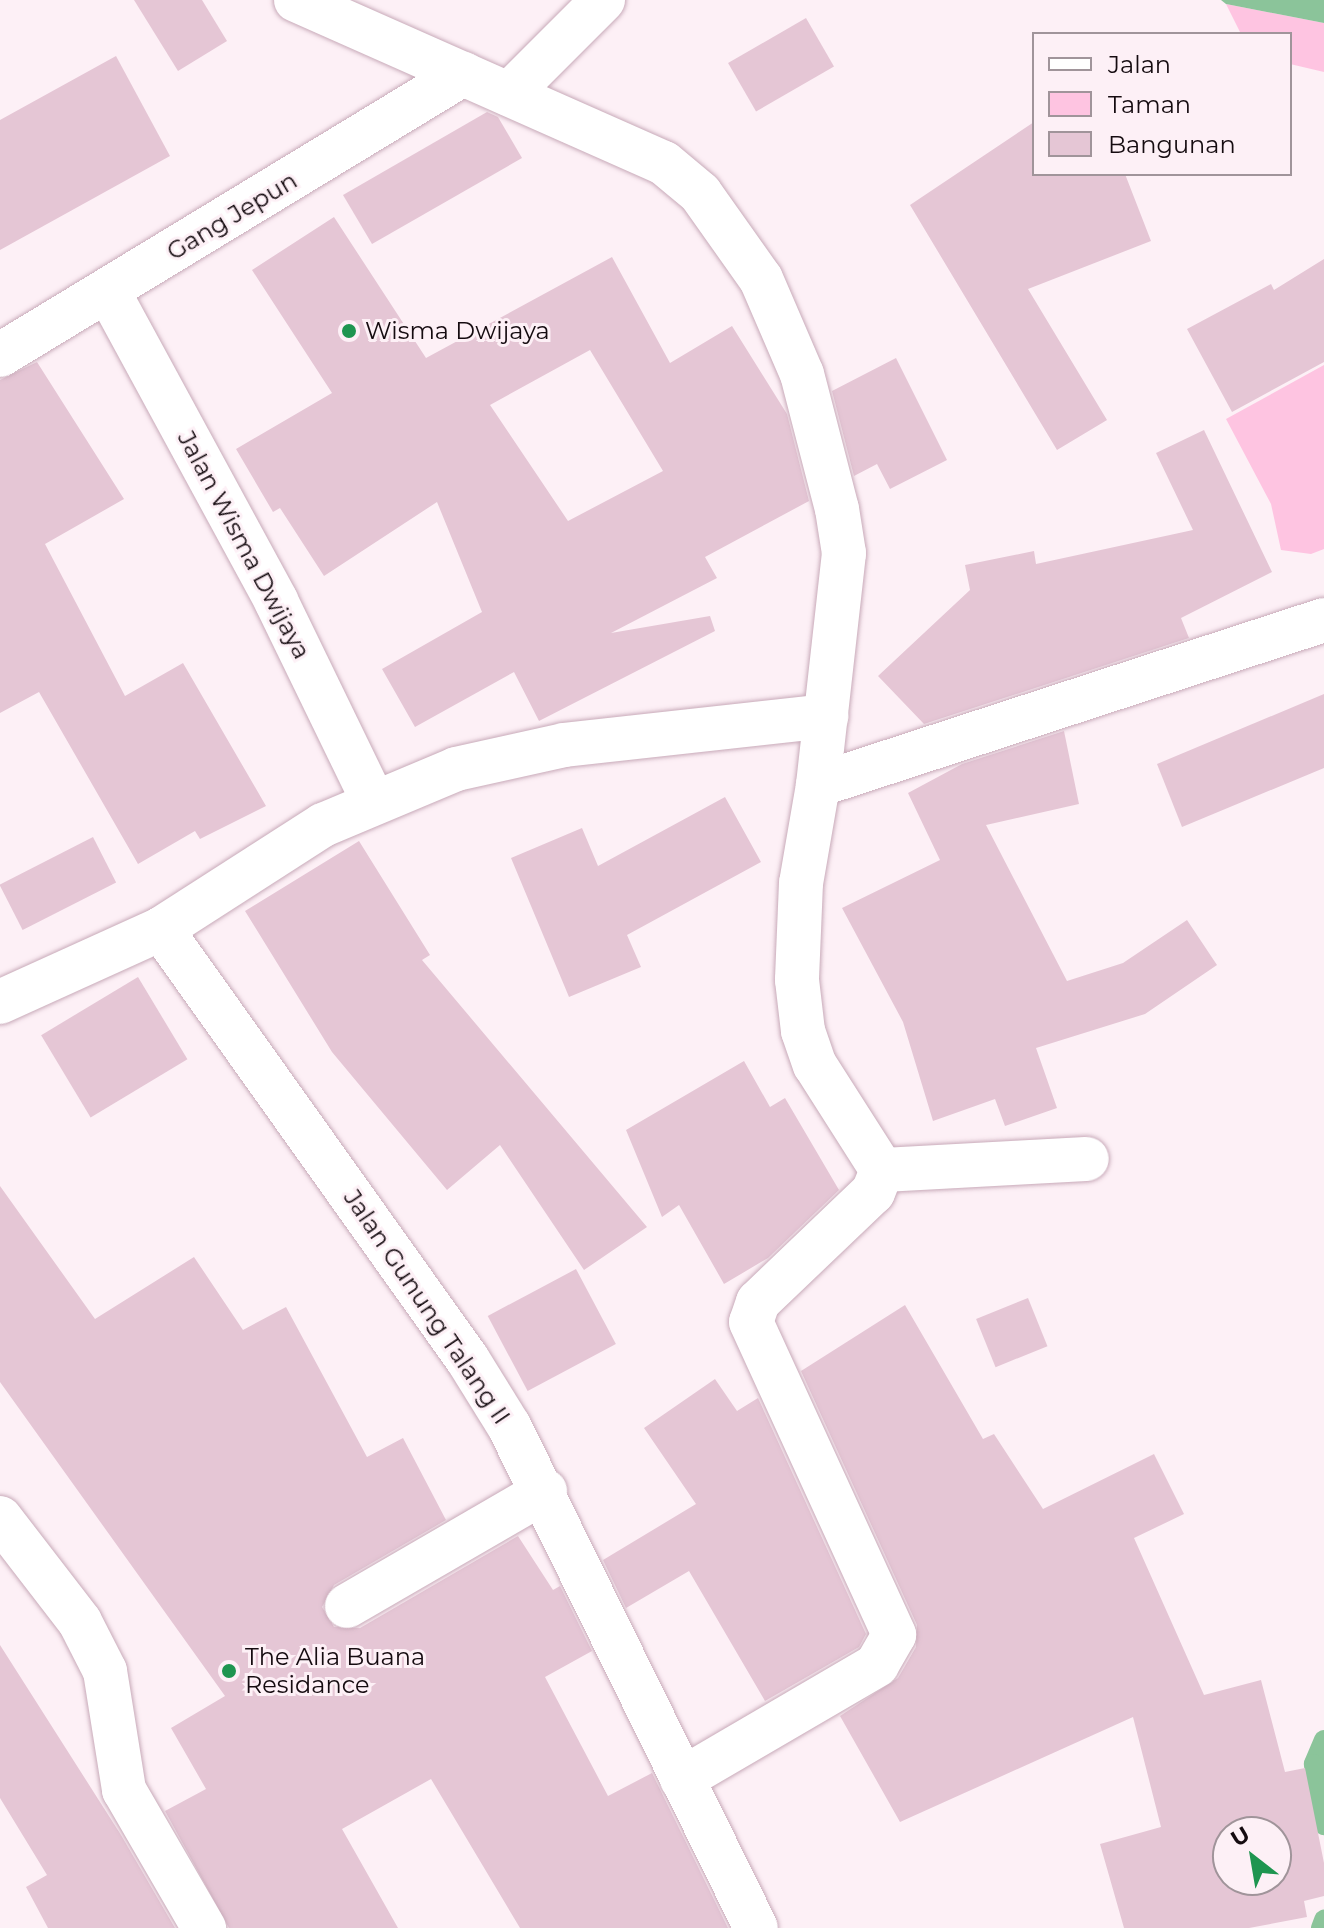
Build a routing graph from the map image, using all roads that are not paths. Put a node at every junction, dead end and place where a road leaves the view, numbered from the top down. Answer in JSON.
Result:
{"nodes":[{"id":1,"x":296,"y":0,"type":"edge"},
{"id":2,"x":603,"y":0,"type":"edge"},
{"id":3,"x":463,"y":74,"type":"junction"},
{"id":4,"x":509,"y":94,"type":"junction"},
{"id":5,"x":108,"y":291,"type":"junction"},
{"id":6,"x":0,"y":355,"type":"edge"},
{"id":7,"x":1324,"y":620,"type":"edge"},
{"id":8,"x":826,"y":716,"type":"junction"},
{"id":9,"x":818,"y":785,"type":"junction"},
{"id":10,"x":373,"y":801,"type":"junction"},
{"id":11,"x":161,"y":929,"type":"junction"},
{"id":12,"x":0,"y":1002,"type":"edge"},
{"id":13,"x":1087,"y":1159,"type":"dead end"},
{"id":14,"x":882,"y":1170,"type":"junction"},
{"id":15,"x":545,"y":1491,"type":"junction"},
{"id":16,"x":0,"y":1518,"type":"edge"},
{"id":17,"x":347,"y":1606,"type":"dead end"},
{"id":18,"x":682,"y":1779,"type":"junction"},
{"id":19,"x":204,"y":1928,"type":"edge"},
{"id":20,"x":756,"y":1928,"type":"edge"}],
"edges":[{"from":1,"to":3,"type":"street"},
{"from":2,"to":4,"type":"street"},
{"from":3,"to":4,"type":"street"},
{"from":3,"to":5,"type":"street","name":"Gang Jepun"},
{"from":4,"to":8,"type":"street"},
{"from":5,"to":6,"type":"street","name":"Gang Jepun"},
{"from":5,"to":10,"type":"street","name":"Jalan Wisma Dwijaya"},
{"from":7,"to":9,"type":"street"},
{"from":8,"to":9,"type":"street"},
{"from":8,"to":10,"type":"street"},
{"from":9,"to":14,"type":"street"},
{"from":10,"to":11,"type":"street"},
{"from":11,"to":12,"type":"street"},
{"from":11,"to":15,"type":"street","name":"Jalan Gunung Talang II"},
{"from":13,"to":14,"type":"street"},
{"from":14,"to":18,"type":"street"},
{"from":15,"to":17,"type":"street"},
{"from":15,"to":18,"type":"street","name":"Jalan Gunung Talang II"},
{"from":16,"to":19,"type":"street"},
{"from":18,"to":20,"type":"street","name":"Jalan Gunung Talang II"}]}
